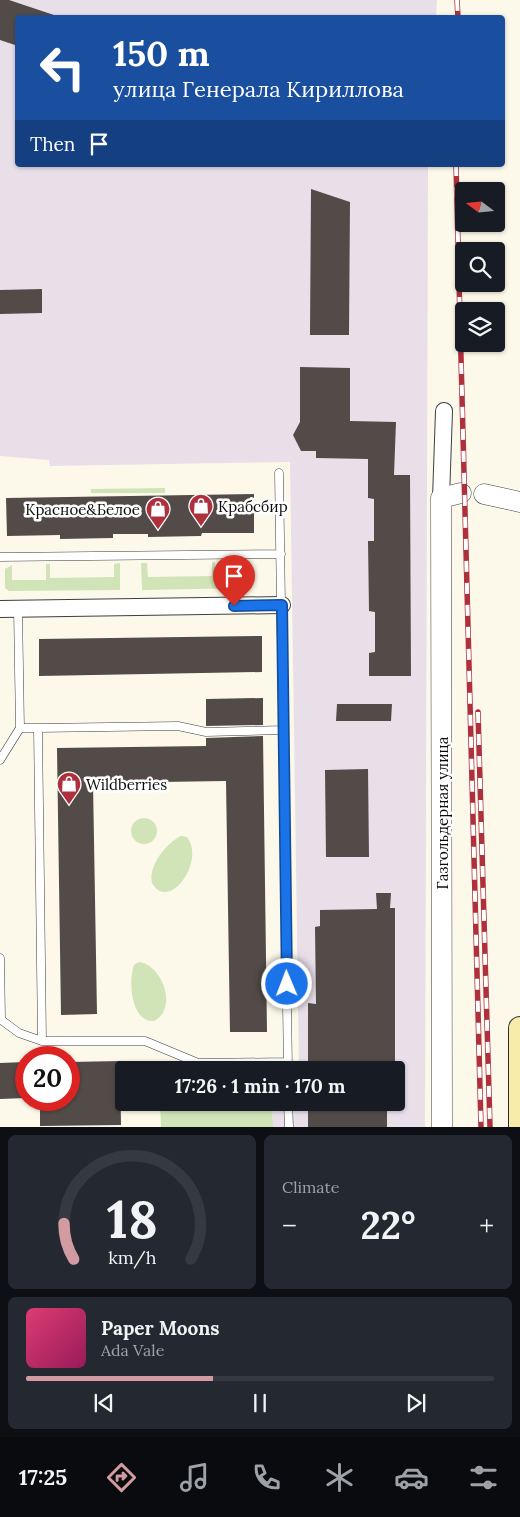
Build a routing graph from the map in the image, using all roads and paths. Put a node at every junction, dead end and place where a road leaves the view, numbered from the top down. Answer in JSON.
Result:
{"nodes":[{"id":1,"x":444,"y":410,"type":"dead end"},
{"id":2,"x":280,"y":473,"type":"dead end"},
{"id":3,"x":484,"y":494,"type":"dead end"},
{"id":4,"x":451,"y":496,"type":"joint"},
{"id":5,"x":520,"y":502,"type":"edge"},
{"id":6,"x":282,"y":554,"type":"junction"},
{"id":7,"x":0,"y":557,"type":"edge"},
{"id":8,"x":282,"y":605,"type":"junction"},
{"id":9,"x":0,"y":609,"type":"edge"},
{"id":10,"x":18,"y":609,"type":"junction"},
{"id":11,"x":20,"y":728,"type":"junction"},
{"id":12,"x":38,"y":728,"type":"junction"},
{"id":13,"x":284,"y":730,"type":"junction"},
{"id":14,"x":0,"y":760,"type":"edge"},
{"id":15,"x":0,"y":958,"type":"edge"},
{"id":16,"x":0,"y":1019,"type":"edge"},
{"id":17,"x":520,"y":1028,"type":"edge"},
{"id":18,"x":42,"y":1041,"type":"junction"},
{"id":19,"x":193,"y":1061,"type":"edge"},
{"id":20,"x":288,"y":1061,"type":"edge"},
{"id":21,"x":288,"y":1111,"type":"edge"},
{"id":22,"x":289,"y":1127,"type":"edge"},
{"id":23,"x":442,"y":1127,"type":"edge"},
{"id":24,"x":520,"y":1127,"type":"edge"}],
"edges":[{"from":1,"to":4,"type":"street","name":"Газгольдерная улица"},
{"from":2,"to":6,"type":"lane"},
{"from":3,"to":5,"type":"street"},
{"from":4,"to":23,"type":"street","name":"Газгольдерная улица"},
{"from":6,"to":7,"type":"lane"},
{"from":6,"to":8,"type":"lane"},
{"from":8,"to":10,"type":"street"},
{"from":8,"to":13,"type":"lane"},
{"from":9,"to":10,"type":"street"},
{"from":10,"to":11,"type":"lane"},
{"from":11,"to":12,"type":"lane"},
{"from":11,"to":14,"type":"lane"},
{"from":12,"to":13,"type":"lane"},
{"from":12,"to":18,"type":"lane"},
{"from":13,"to":20,"type":"lane"},
{"from":15,"to":16,"type":"lane"},
{"from":16,"to":18,"type":"lane"},
{"from":17,"to":24,"type":"main road"},
{"from":18,"to":19,"type":"lane"},
{"from":21,"to":22,"type":"lane"}]}
